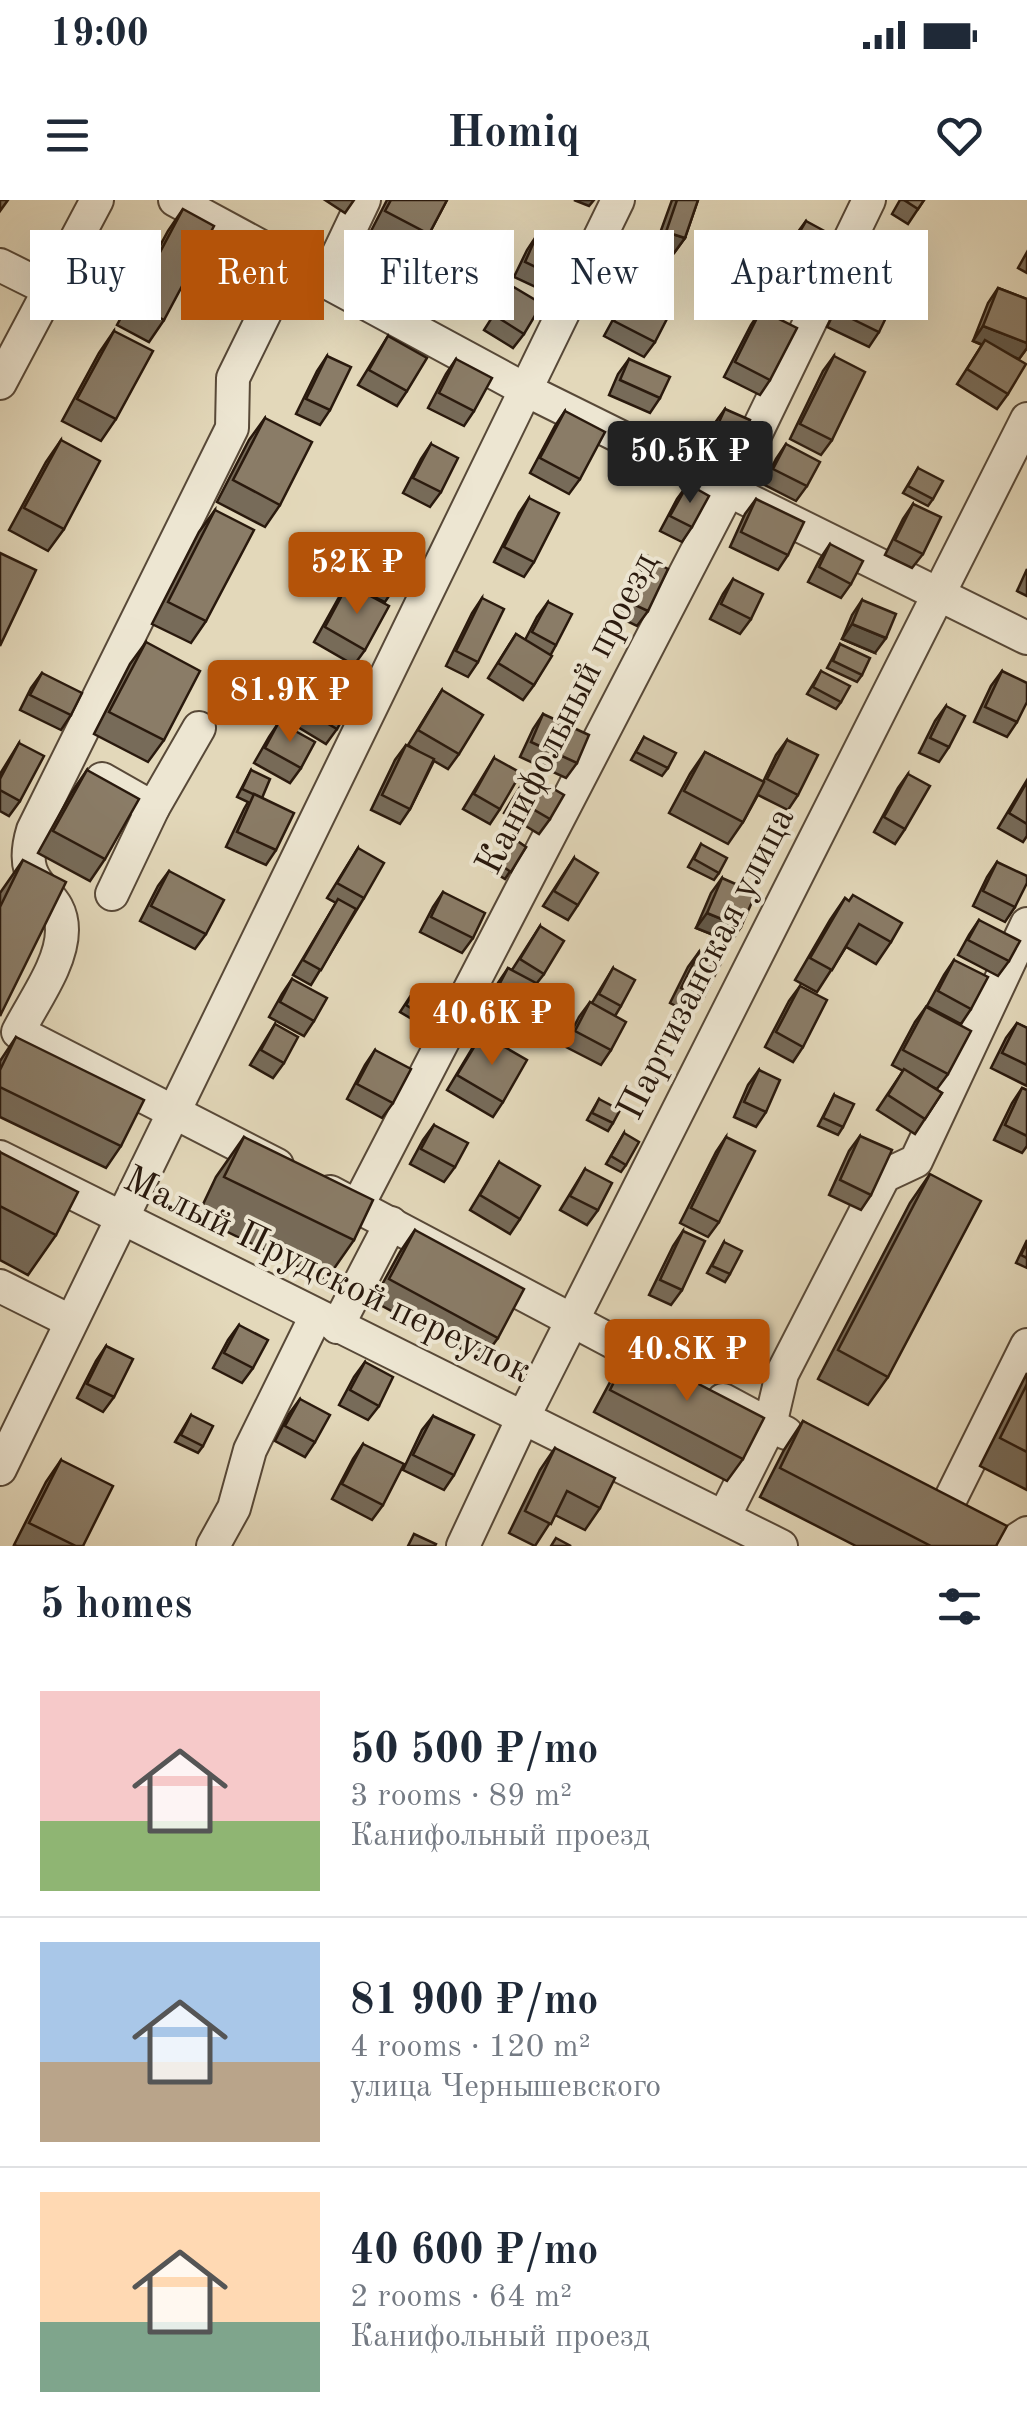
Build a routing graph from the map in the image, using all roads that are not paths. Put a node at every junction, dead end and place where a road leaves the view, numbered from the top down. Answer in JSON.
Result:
{"nodes":[{"id":1,"x":97,"y":200,"type":"edge"},
{"id":2,"x":175,"y":200,"type":"edge"},
{"id":3,"x":364,"y":200,"type":"edge"},
{"id":4,"x":618,"y":200,"type":"edge"},
{"id":5,"x":869,"y":200,"type":"edge"},
{"id":6,"x":81,"y":230,"type":"edge"},
{"id":7,"x":231,"y":230,"type":"edge"},
{"id":8,"x":0,"y":265,"type":"edge"},
{"id":9,"x":30,"y":280,"type":"edge"},
{"id":10,"x":326,"y":280,"type":"joint"},
{"id":11,"x":34,"y":320,"type":"edge"},
{"id":12,"x":262,"y":320,"type":"edge"},
{"id":13,"x":0,"y":383,"type":"edge"},
{"id":14,"x":528,"y":390,"type":"junction"},
{"id":15,"x":1027,"y":420,"type":"edge"},
{"id":16,"x":729,"y":489,"type":"junction"},
{"id":17,"x":940,"y":592,"type":"junction"},
{"id":18,"x":1027,"y":638,"type":"edge"},
{"id":19,"x":199,"y":728,"type":"dead end"},
{"id":20,"x":68,"y":760,"type":"junction"},
{"id":21,"x":153,"y":808,"type":"junction"},
{"id":22,"x":112,"y":894,"type":"dead end"},
{"id":23,"x":1027,"y":924,"type":"edge"},
{"id":24,"x":172,"y":1111,"type":"junction"},
{"id":25,"x":0,"y":1157,"type":"edge"},
{"id":26,"x":358,"y":1207,"type":"junction"},
{"id":27,"x":119,"y":1217,"type":"junction"},
{"id":28,"x":390,"y":1223,"type":"junction"},
{"id":29,"x":0,"y":1286,"type":"edge"},
{"id":30,"x":572,"y":1320,"type":"junction"},
{"id":31,"x":70,"y":1321,"type":"junction"},
{"id":32,"x":326,"y":1321,"type":"junction"},
{"id":33,"x":1027,"y":1345,"type":"edge"},
{"id":34,"x":522,"y":1418,"type":"junction"},
{"id":35,"x":770,"y":1425,"type":"junction"},
{"id":36,"x":822,"y":1452,"type":"edge"},
{"id":37,"x":2,"y":1460,"type":"edge"},
{"id":38,"x":908,"y":1498,"type":"edge"},
{"id":39,"x":724,"y":1516,"type":"junction"},
{"id":40,"x":942,"y":1516,"type":"junction"},
{"id":41,"x":1027,"y":1533,"type":"edge"},
{"id":42,"x":213,"y":1546,"type":"edge"},
{"id":43,"x":463,"y":1546,"type":"edge"},
{"id":44,"x":781,"y":1546,"type":"edge"},
{"id":45,"x":998,"y":1546,"type":"edge"},
{"id":46,"x":1007,"y":1546,"type":"edge"}],
"edges":[{"from":1,"to":6,"type":"street"},
{"from":2,"to":7,"type":"street"},
{"from":3,"to":10,"type":"street"},
{"from":4,"to":14,"type":"street"},
{"from":5,"to":16,"type":"street","name":"Канифольный проезд"},
{"from":8,"to":9,"type":"street"},
{"from":10,"to":14,"type":"street"},
{"from":11,"to":13,"type":"street"},
{"from":12,"to":20,"type":"street"},
{"from":14,"to":16,"type":"street"},
{"from":14,"to":24,"type":"street"},
{"from":15,"to":17,"type":"street","name":"Партизанская улица"},
{"from":16,"to":17,"type":"street"},
{"from":16,"to":26,"type":"street","name":"Канифольный проезд"},
{"from":17,"to":18,"type":"street"},
{"from":17,"to":30,"type":"street","name":"Партизанская улица"},
{"from":19,"to":21,"type":"street"},
{"from":20,"to":21,"type":"street"},
{"from":20,"to":24,"type":"street"},
{"from":21,"to":22,"type":"street"},
{"from":23,"to":35,"type":"street"},
{"from":24,"to":26,"type":"street"},
{"from":24,"to":27,"type":"street"},
{"from":25,"to":27,"type":"street","name":"Малый Прудской переулок"},
{"from":26,"to":28,"type":"street"},
{"from":27,"to":31,"type":"street"},
{"from":27,"to":32,"type":"street","name":"Малый Прудской переулок"},
{"from":28,"to":30,"type":"street"},
{"from":28,"to":32,"type":"street"},
{"from":29,"to":31,"type":"street"},
{"from":30,"to":34,"type":"street","name":"Партизанская улица"},
{"from":30,"to":35,"type":"street"},
{"from":31,"to":37,"type":"street"},
{"from":32,"to":34,"type":"street","name":"Малый Прудской переулок"},
{"from":32,"to":42,"type":"street"},
{"from":33,"to":40,"type":"street"},
{"from":34,"to":39,"type":"street","name":"Малый Прудской переулок"},
{"from":34,"to":43,"type":"street","name":"Партизанская улица"},
{"from":35,"to":36,"type":"street"},
{"from":35,"to":39,"type":"street"},
{"from":38,"to":40,"type":"street"},
{"from":39,"to":44,"type":"street","name":"Малый Прудской переулок"},
{"from":40,"to":45,"type":"street"},
{"from":41,"to":46,"type":"street"}]}
